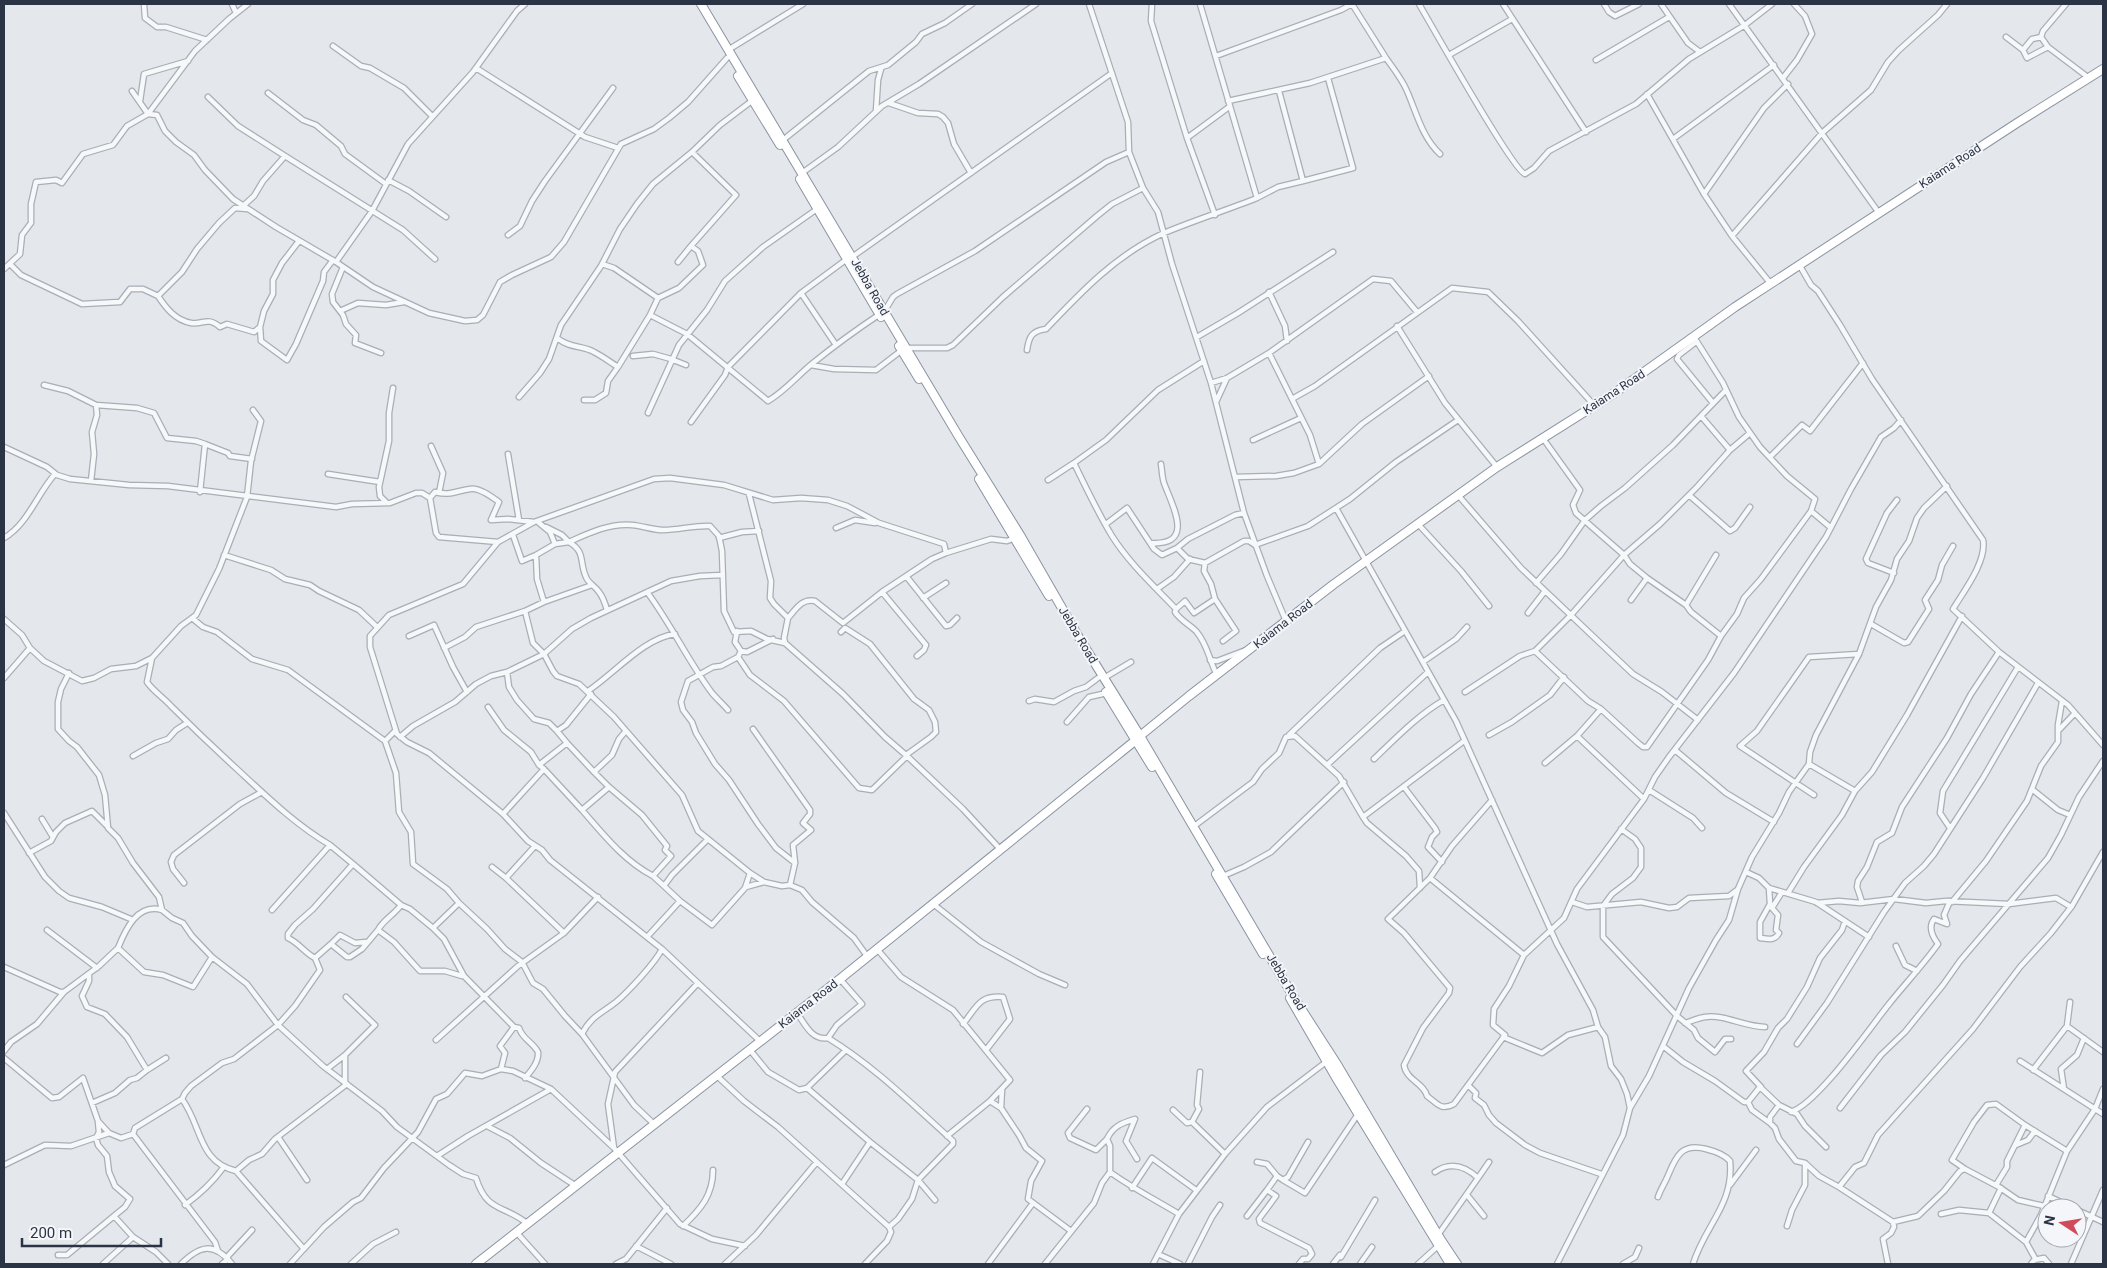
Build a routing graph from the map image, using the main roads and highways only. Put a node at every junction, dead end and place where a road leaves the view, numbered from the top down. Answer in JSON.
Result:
{"nodes":[{"id":1,"x":695,"y":4,"type":"edge"},
{"id":2,"x":701,"y":4,"type":"edge"},
{"id":3,"x":728,"y":54,"type":"junction"},
{"id":4,"x":2103,"y":69,"type":"edge"},
{"id":5,"x":850,"y":258,"type":"junction"},
{"id":6,"x":904,"y":349,"type":"junction"},
{"id":7,"x":1101,"y":678,"type":"junction"},
{"id":8,"x":1138,"y":738,"type":"junction"},
{"id":9,"x":476,"y":1264,"type":"edge"},
{"id":10,"x":1450,"y":1264,"type":"edge"},
{"id":11,"x":1457,"y":1264,"type":"edge"}],
"edges":[{"from":1,"to":3,"type":"highway","name":"Jebba Road"},
{"from":2,"to":3,"type":"highway","name":"Jebba Road"},
{"from":3,"to":5,"type":"highway","name":"Jebba Road"},
{"from":3,"to":5,"type":"highway","name":"Jebba Road"},
{"from":4,"to":8,"type":"highway","name":"Kaiama Road"},
{"from":5,"to":6,"type":"highway","name":"Jebba Road"},
{"from":6,"to":7,"type":"highway","name":"Jebba Road"},
{"from":6,"to":7,"type":"highway","name":"Jebba Road"},
{"from":7,"to":8,"type":"highway","name":"Jebba Road"},
{"from":7,"to":8,"type":"highway","name":"Jebba Road"},
{"from":8,"to":9,"type":"highway","name":"Kaiama Road"},
{"from":8,"to":10,"type":"highway","name":"Jebba Road"},
{"from":8,"to":11,"type":"highway","name":"Jebba Road"}]}
